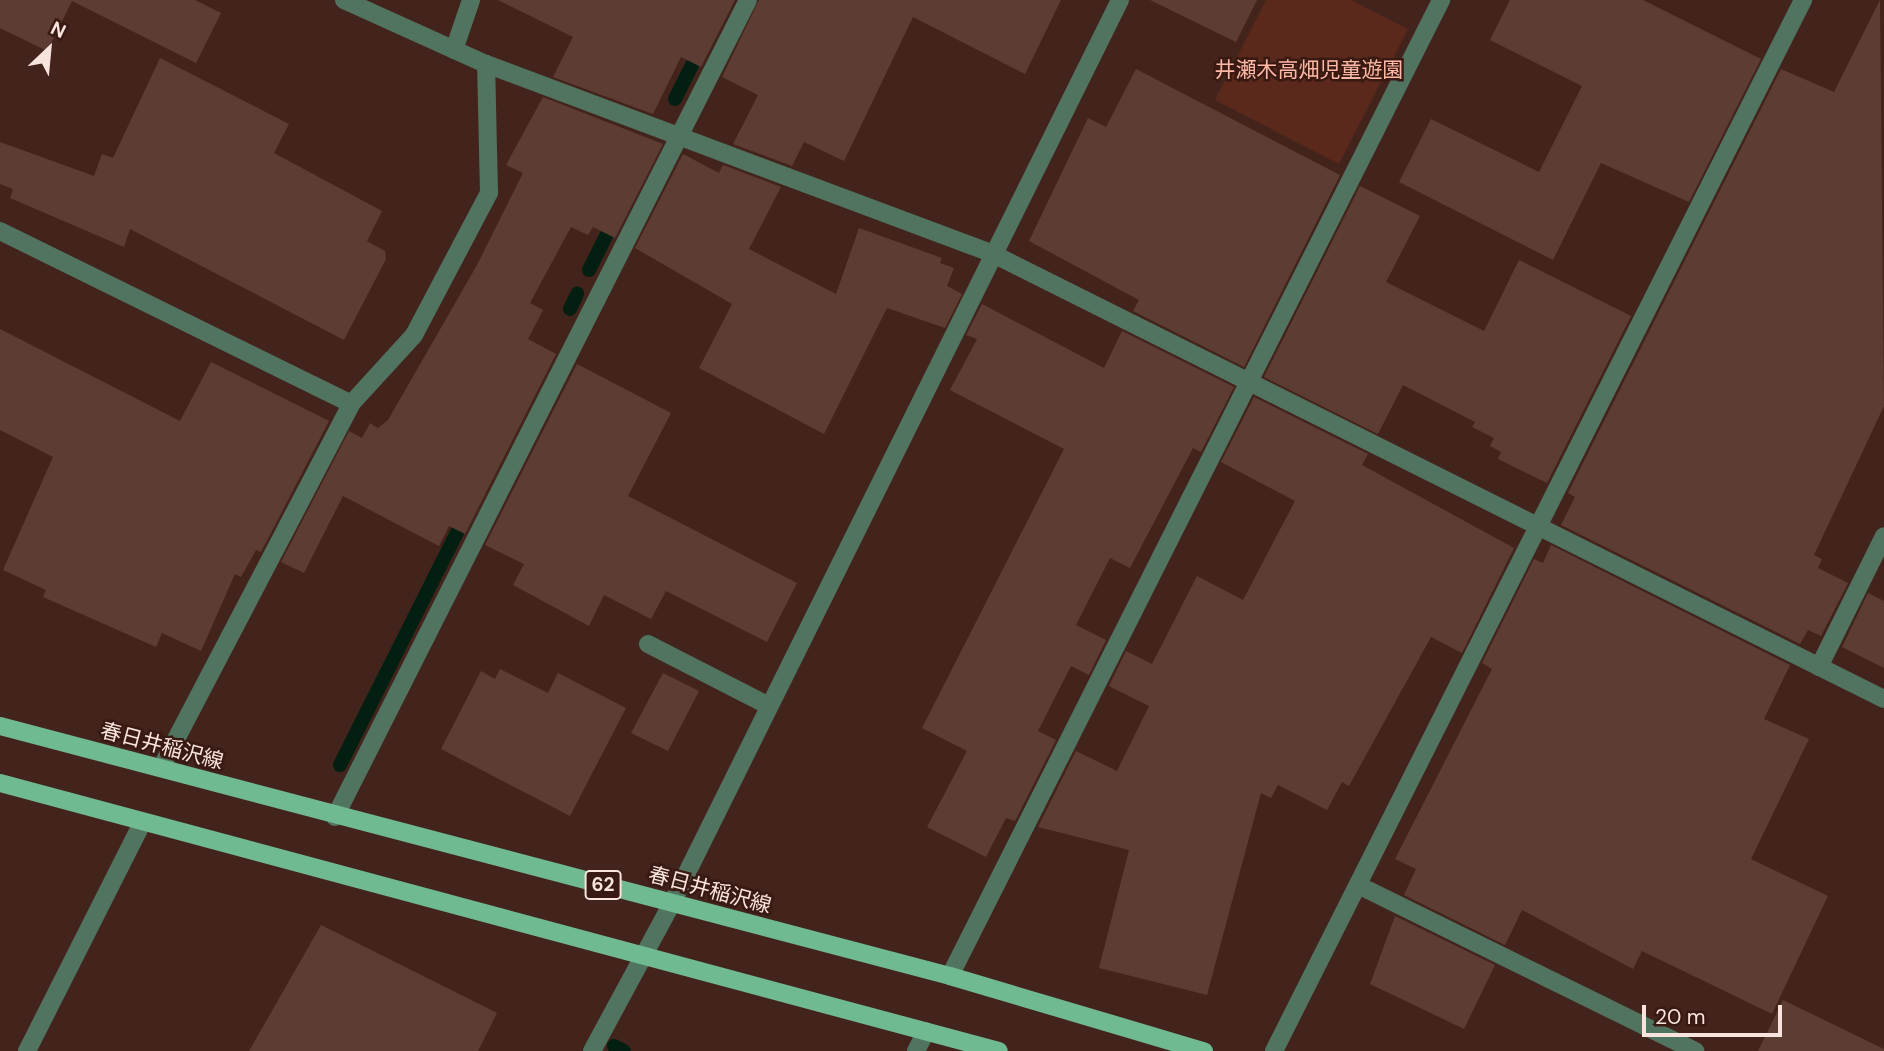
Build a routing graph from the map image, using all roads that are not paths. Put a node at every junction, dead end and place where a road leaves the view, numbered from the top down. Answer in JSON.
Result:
{"nodes":[{"id":1,"x":344,"y":0,"type":"edge"},
{"id":2,"x":471,"y":0,"type":"edge"},
{"id":3,"x":748,"y":0,"type":"edge"},
{"id":4,"x":1119,"y":0,"type":"edge"},
{"id":5,"x":1441,"y":0,"type":"edge"},
{"id":6,"x":1803,"y":0,"type":"edge"},
{"id":7,"x":454,"y":50,"type":"junction"},
{"id":8,"x":486,"y":64,"type":"junction"},
{"id":9,"x":680,"y":135,"type":"junction"},
{"id":10,"x":0,"y":231,"type":"edge"},
{"id":11,"x":991,"y":253,"type":"junction"},
{"id":12,"x":1247,"y":383,"type":"junction"},
{"id":13,"x":351,"y":404,"type":"junction"},
{"id":14,"x":1537,"y":529,"type":"junction"},
{"id":15,"x":1884,"y":536,"type":"edge"},
{"id":16,"x":648,"y":644,"type":"dead end"},
{"id":17,"x":1819,"y":667,"type":"junction"},
{"id":18,"x":1884,"y":699,"type":"edge"},
{"id":19,"x":769,"y":706,"type":"junction"},
{"id":20,"x":0,"y":726,"type":"edge"},
{"id":21,"x":161,"y":768,"type":"junction"},
{"id":22,"x":0,"y":783,"type":"edge"},
{"id":23,"x":335,"y":817,"type":"junction"},
{"id":24,"x":141,"y":825,"type":"junction"},
{"id":25,"x":1358,"y":885,"type":"junction"},
{"id":26,"x":672,"y":903,"type":"junction"},
{"id":27,"x":641,"y":953,"type":"junction"},
{"id":28,"x":950,"y":976,"type":"junction"},
{"id":29,"x":926,"y":1031,"type":"junction"},
{"id":30,"x":27,"y":1051,"type":"edge"},
{"id":31,"x":592,"y":1051,"type":"edge"},
{"id":32,"x":915,"y":1051,"type":"edge"},
{"id":33,"x":999,"y":1051,"type":"edge"},
{"id":34,"x":1205,"y":1051,"type":"edge"},
{"id":35,"x":1274,"y":1051,"type":"edge"},
{"id":36,"x":1695,"y":1051,"type":"edge"}],
"edges":[{"from":1,"to":7,"type":"street"},
{"from":2,"to":7,"type":"street"},
{"from":3,"to":9,"type":"street"},
{"from":4,"to":11,"type":"street"},
{"from":5,"to":12,"type":"street"},
{"from":6,"to":14,"type":"street"},
{"from":7,"to":8,"type":"street"},
{"from":8,"to":9,"type":"street"},
{"from":8,"to":13,"type":"street"},
{"from":9,"to":11,"type":"street"},
{"from":9,"to":23,"type":"street"},
{"from":10,"to":13,"type":"street"},
{"from":11,"to":12,"type":"street"},
{"from":11,"to":19,"type":"street"},
{"from":12,"to":14,"type":"street"},
{"from":12,"to":28,"type":"street"},
{"from":13,"to":21,"type":"street"},
{"from":14,"to":17,"type":"street"},
{"from":14,"to":25,"type":"street"},
{"from":15,"to":17,"type":"street"},
{"from":16,"to":19,"type":"street"},
{"from":17,"to":18,"type":"street"},
{"from":19,"to":26,"type":"street"},
{"from":20,"to":21,"type":"main road","name":"春日井稲沢線","number":"62"},
{"from":21,"to":23,"type":"main road","name":"春日井稲沢線","number":"62"},
{"from":22,"to":24,"type":"main road"},
{"from":23,"to":26,"type":"main road","name":"春日井稲沢線","number":"62"},
{"from":24,"to":27,"type":"main road"},
{"from":24,"to":30,"type":"street"},
{"from":25,"to":35,"type":"street"},
{"from":25,"to":36,"type":"street"},
{"from":26,"to":27,"type":"street"},
{"from":26,"to":28,"type":"main road","name":"春日井稲沢線","number":"62"},
{"from":27,"to":29,"type":"main road"},
{"from":27,"to":31,"type":"street"},
{"from":28,"to":34,"type":"main road","name":"春日井稲沢線","number":"62"},
{"from":29,"to":32,"type":"street"},
{"from":29,"to":33,"type":"main road"}]}
